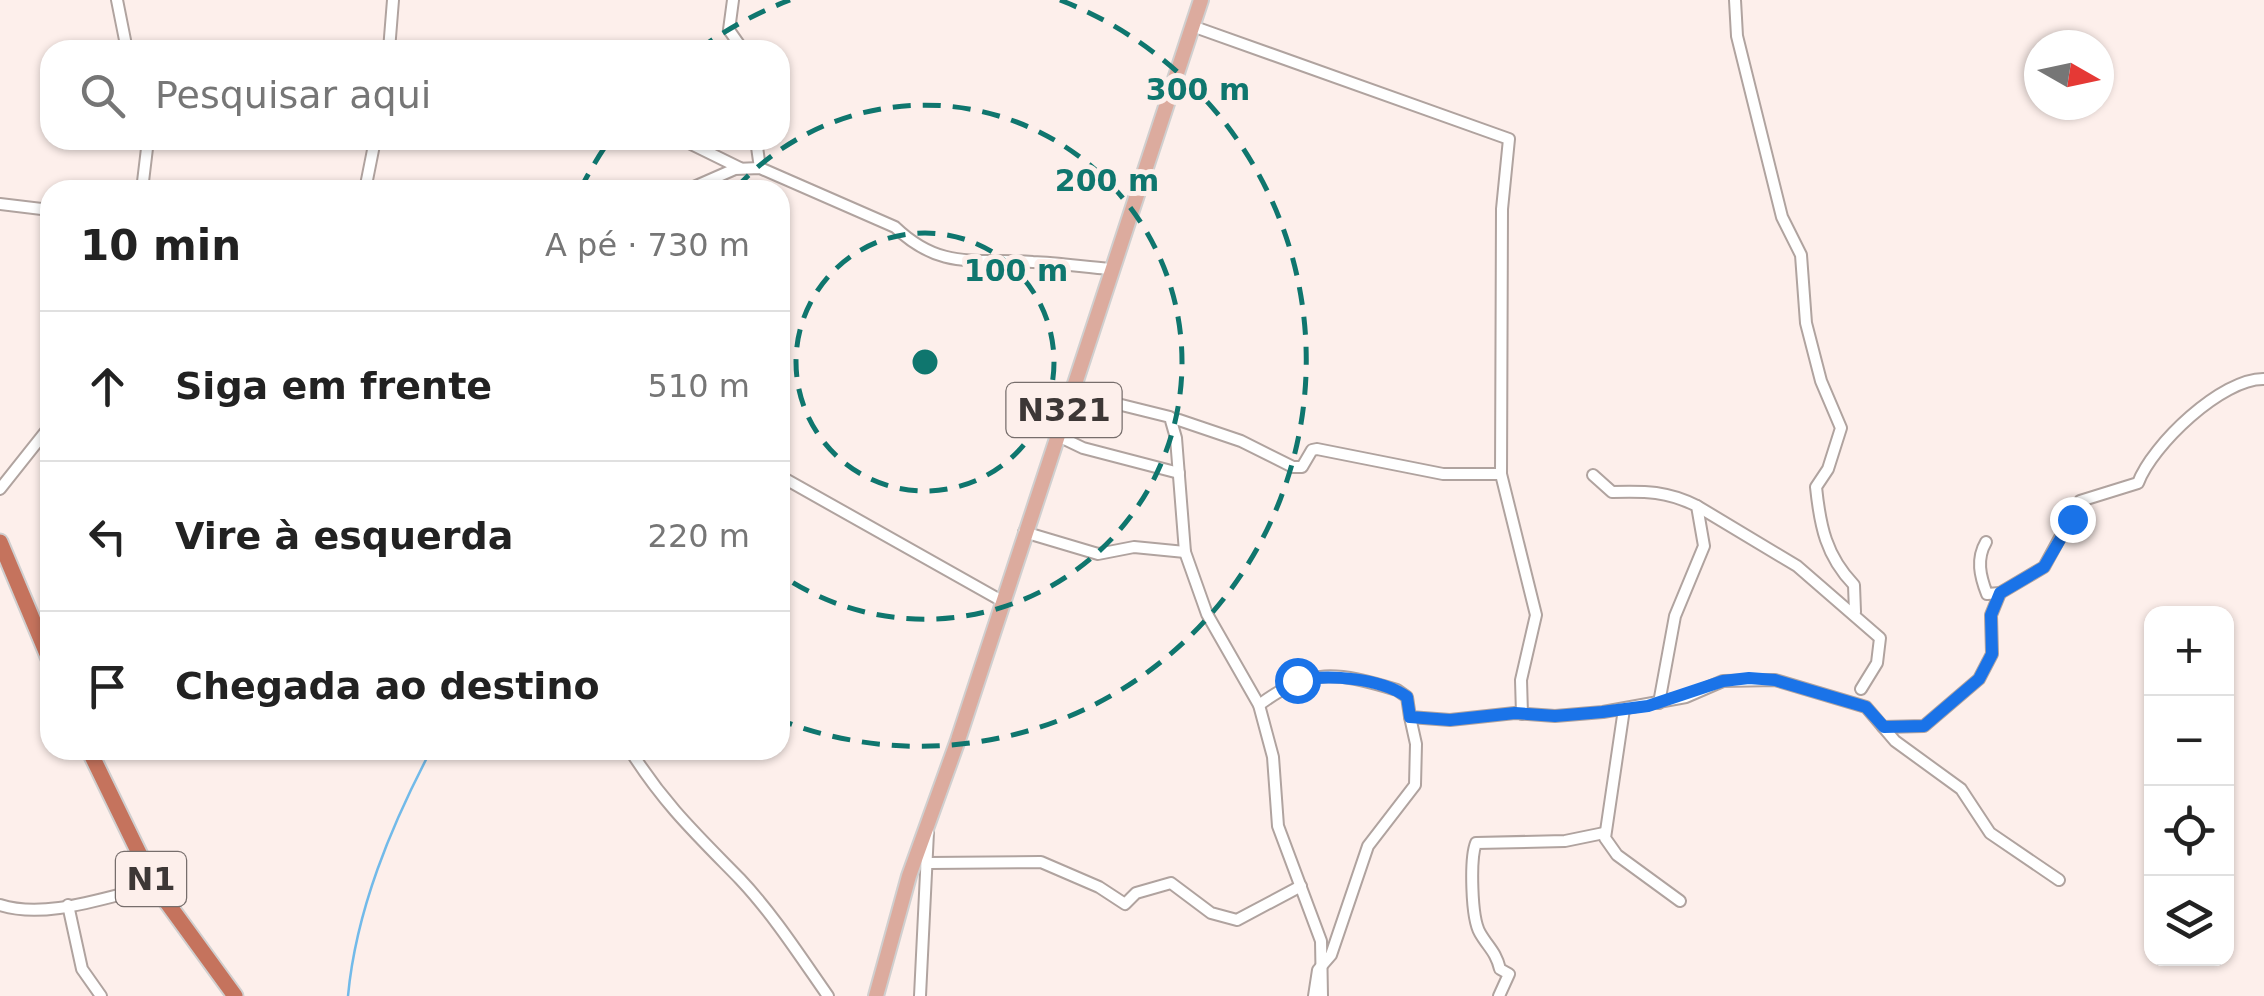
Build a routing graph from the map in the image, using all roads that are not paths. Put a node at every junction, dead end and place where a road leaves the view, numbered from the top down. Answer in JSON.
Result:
{"nodes":[{"id":1,"x":118,"y":0,"type":"edge"},
{"id":2,"x":393,"y":0,"type":"edge"},
{"id":3,"x":733,"y":0,"type":"edge"},
{"id":4,"x":1201,"y":0,"type":"edge"},
{"id":5,"x":1735,"y":0,"type":"edge"},
{"id":6,"x":1192,"y":26,"type":"junction"},
{"id":7,"x":125,"y":40,"type":"edge"},
{"id":8,"x":390,"y":40,"type":"edge"},
{"id":9,"x":736,"y":40,"type":"edge"},
{"id":10,"x":147,"y":150,"type":"edge"},
{"id":11,"x":373,"y":150,"type":"edge"},
{"id":12,"x":703,"y":150,"type":"edge"},
{"id":13,"x":757,"y":150,"type":"edge"},
{"id":14,"x":760,"y":168,"type":"junction"},
{"id":15,"x":741,"y":169,"type":"junction"},
{"id":16,"x":143,"y":180,"type":"edge"},
{"id":17,"x":367,"y":180,"type":"edge"},
{"id":18,"x":713,"y":180,"type":"edge"},
{"id":19,"x":787,"y":180,"type":"edge"},
{"id":20,"x":790,"y":181,"type":"edge"},
{"id":21,"x":0,"y":204,"type":"edge"},
{"id":22,"x":40,"y":209,"type":"edge"},
{"id":23,"x":1112,"y":270,"type":"junction"},
{"id":24,"x":2264,"y":379,"type":"edge"},
{"id":25,"x":1069,"y":392,"type":"junction"},
{"id":26,"x":1179,"y":420,"type":"dead end"},
{"id":27,"x":1058,"y":436,"type":"junction"},
{"id":28,"x":40,"y":439,"type":"edge"},
{"id":29,"x":1179,"y":473,"type":"junction"},
{"id":30,"x":1501,"y":474,"type":"junction"},
{"id":31,"x":1593,"y":475,"type":"dead end"},
{"id":32,"x":790,"y":482,"type":"edge"},
{"id":33,"x":0,"y":489,"type":"edge"},
{"id":34,"x":1697,"y":506,"type":"junction"},
{"id":35,"x":1024,"y":532,"type":"junction"},
{"id":36,"x":0,"y":542,"type":"edge"},
{"id":37,"x":1986,"y":542,"type":"dead end"},
{"id":38,"x":1185,"y":552,"type":"junction"},
{"id":39,"x":2000,"y":593,"type":"junction"},
{"id":40,"x":1002,"y":601,"type":"junction"},
{"id":41,"x":1855,"y":612,"type":"junction"},
{"id":42,"x":40,"y":638,"type":"edge"},
{"id":43,"x":1861,"y":688,"type":"dead end"},
{"id":44,"x":1659,"y":702,"type":"junction"},
{"id":45,"x":1259,"y":705,"type":"junction"},
{"id":46,"x":1624,"y":709,"type":"junction"},
{"id":47,"x":1522,"y":714,"type":"junction"},
{"id":48,"x":1410,"y":717,"type":"junction"},
{"id":49,"x":1884,"y":727,"type":"junction"},
{"id":50,"x":94,"y":760,"type":"edge"},
{"id":51,"x":636,"y":760,"type":"edge"},
{"id":52,"x":927,"y":820,"type":"junction"},
{"id":53,"x":1604,"y":833,"type":"junction"},
{"id":54,"x":929,"y":862,"type":"junction"},
{"id":55,"x":2060,"y":880,"type":"dead end"},
{"id":56,"x":155,"y":886,"type":"junction"},
{"id":57,"x":1300,"y":886,"type":"junction"},
{"id":58,"x":1680,"y":901,"type":"dead end"},
{"id":59,"x":68,"y":904,"type":"junction"},
{"id":60,"x":0,"y":905,"type":"edge"},
{"id":61,"x":1318,"y":970,"type":"junction"},
{"id":62,"x":101,"y":996,"type":"edge"},
{"id":63,"x":235,"y":996,"type":"edge"},
{"id":64,"x":828,"y":996,"type":"edge"},
{"id":65,"x":876,"y":996,"type":"edge"},
{"id":66,"x":920,"y":996,"type":"edge"},
{"id":67,"x":1318,"y":996,"type":"edge"},
{"id":68,"x":1499,"y":996,"type":"edge"}],
"edges":[{"from":1,"to":7,"type":"street"},
{"from":2,"to":8,"type":"street"},
{"from":3,"to":9,"type":"street"},
{"from":4,"to":6,"type":"main road","number":"N321"},
{"from":5,"to":41,"type":"street"},
{"from":6,"to":23,"type":"main road","number":"N321"},
{"from":6,"to":30,"type":"street"},
{"from":10,"to":16,"type":"street"},
{"from":11,"to":17,"type":"street"},
{"from":12,"to":15,"type":"street"},
{"from":13,"to":14,"type":"street"},
{"from":14,"to":15,"type":"street"},
{"from":14,"to":19,"type":"street"},
{"from":15,"to":18,"type":"street"},
{"from":20,"to":23,"type":"street"},
{"from":21,"to":22,"type":"street"},
{"from":23,"to":25,"type":"main road","number":"N321"},
{"from":24,"to":39,"type":"street"},
{"from":25,"to":27,"type":"main road","number":"N321"},
{"from":25,"to":29,"type":"street"},
{"from":26,"to":30,"type":"street"},
{"from":27,"to":29,"type":"street"},
{"from":27,"to":35,"type":"main road","number":"N321"},
{"from":28,"to":33,"type":"street"},
{"from":29,"to":38,"type":"street"},
{"from":30,"to":47,"type":"street"},
{"from":31,"to":34,"type":"street"},
{"from":32,"to":40,"type":"street"},
{"from":34,"to":41,"type":"street"},
{"from":34,"to":44,"type":"street"},
{"from":35,"to":38,"type":"street"},
{"from":35,"to":40,"type":"main road","number":"N321"},
{"from":36,"to":42,"type":"highway"},
{"from":37,"to":39,"type":"street"},
{"from":38,"to":45,"type":"street"},
{"from":39,"to":49,"type":"street"},
{"from":40,"to":52,"type":"main road","number":"N321"},
{"from":41,"to":43,"type":"street"},
{"from":44,"to":46,"type":"street"},
{"from":44,"to":49,"type":"street"},
{"from":45,"to":48,"type":"street"},
{"from":45,"to":57,"type":"street"},
{"from":46,"to":47,"type":"street"},
{"from":46,"to":53,"type":"street"},
{"from":47,"to":48,"type":"street"},
{"from":48,"to":61,"type":"street"},
{"from":49,"to":55,"type":"street"},
{"from":50,"to":56,"type":"highway","number":"N1"},
{"from":51,"to":64,"type":"street"},
{"from":52,"to":54,"type":"street","number":"N321"},
{"from":52,"to":65,"type":"main road","number":"N321"},
{"from":53,"to":58,"type":"street"},
{"from":53,"to":68,"type":"street"},
{"from":54,"to":57,"type":"street"},
{"from":54,"to":66,"type":"street","number":"N321"},
{"from":56,"to":59,"type":"street"},
{"from":56,"to":63,"type":"highway","number":"N1"},
{"from":57,"to":61,"type":"street"},
{"from":59,"to":60,"type":"street"},
{"from":59,"to":62,"type":"street"},
{"from":61,"to":67,"type":"street"}]}
